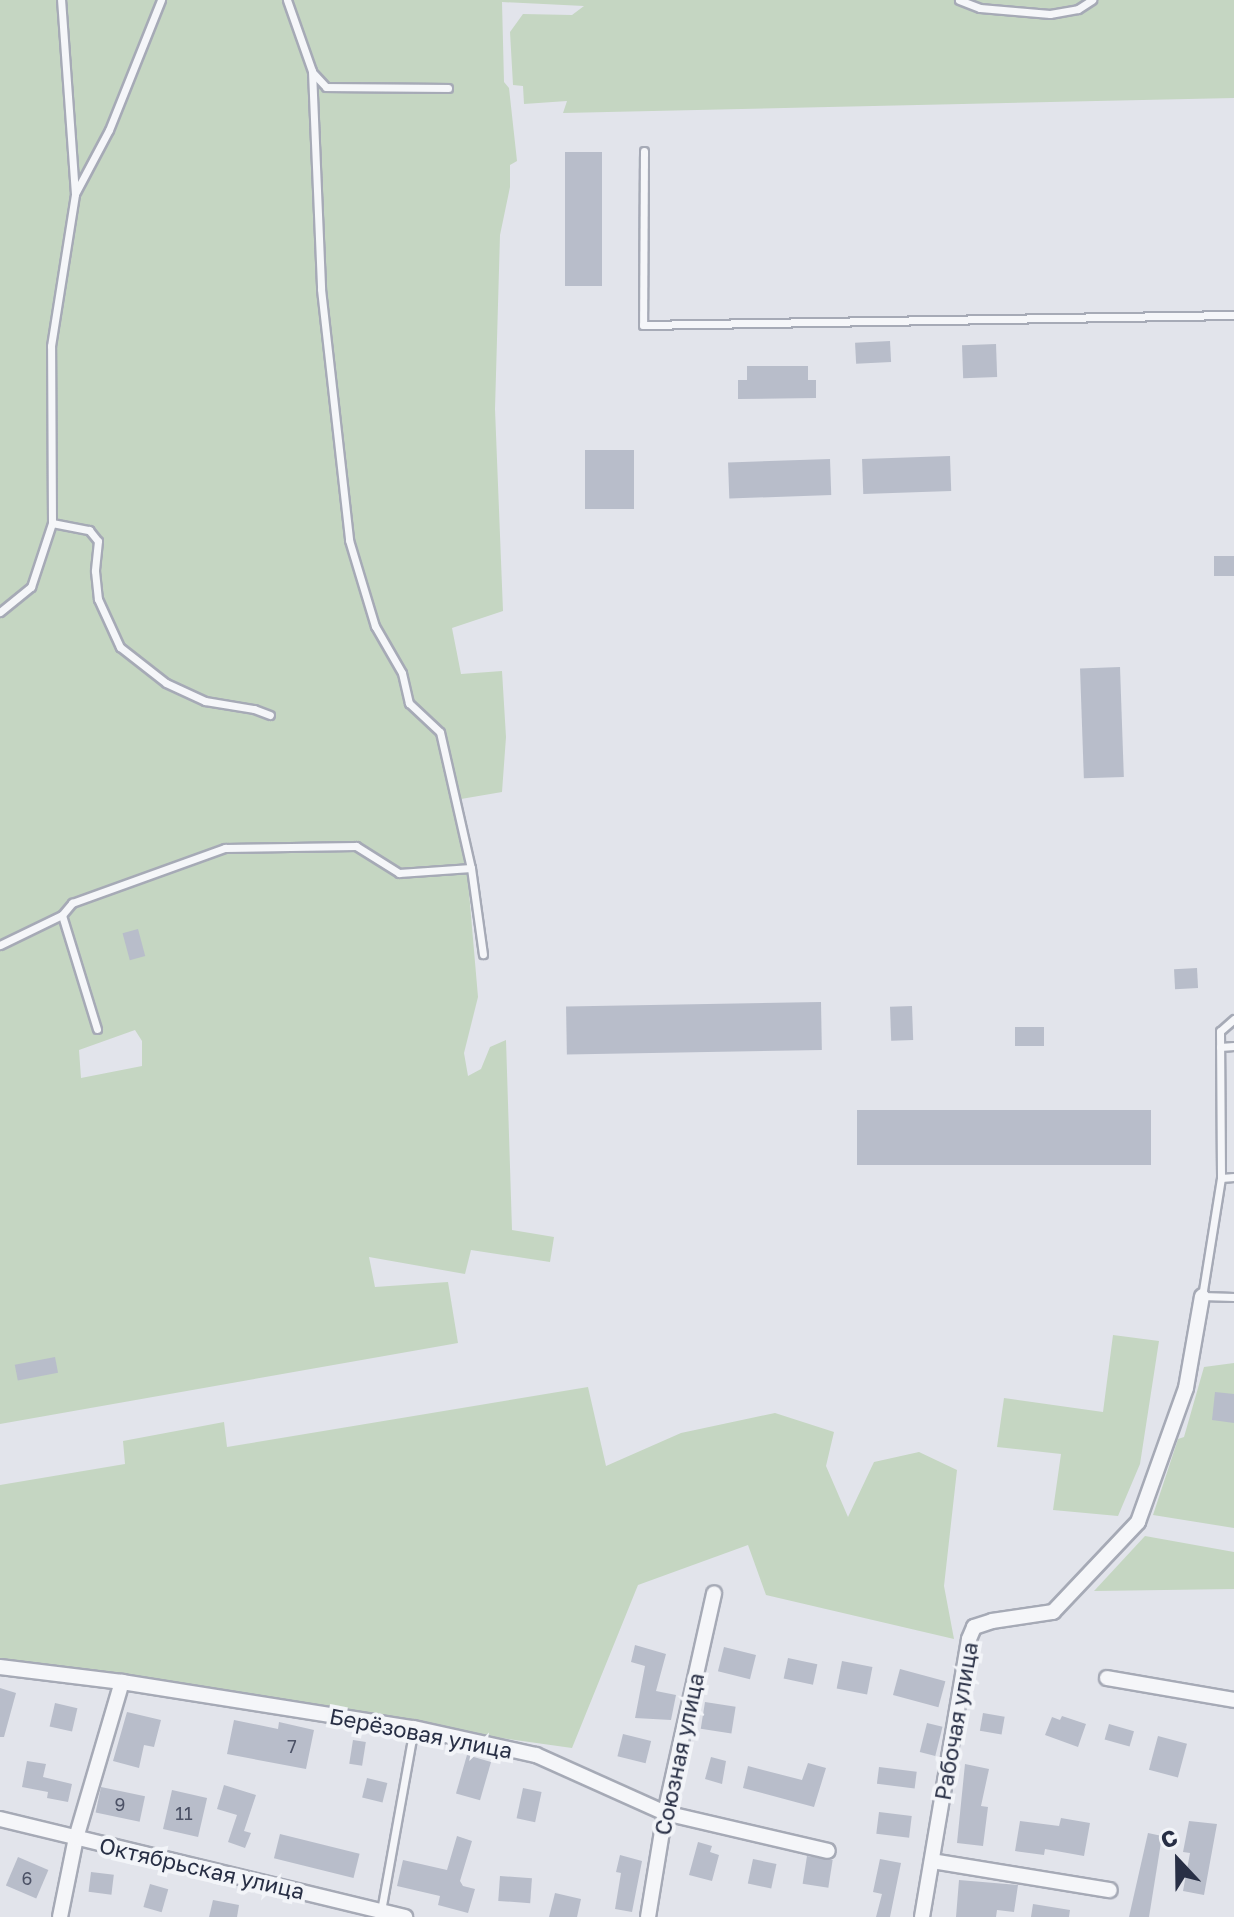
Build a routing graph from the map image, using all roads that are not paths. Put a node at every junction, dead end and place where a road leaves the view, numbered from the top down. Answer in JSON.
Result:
{"nodes":[{"id":1,"x":61,"y":0,"type":"edge"},
{"id":2,"x":161,"y":0,"type":"edge"},
{"id":3,"x":287,"y":0,"type":"edge"},
{"id":4,"x":959,"y":0,"type":"edge"},
{"id":5,"x":1092,"y":0,"type":"edge"},
{"id":6,"x":312,"y":71,"type":"junction"},
{"id":7,"x":448,"y":88,"type":"dead end"},
{"id":8,"x":644,"y":151,"type":"dead end"},
{"id":9,"x":75,"y":194,"type":"junction"},
{"id":10,"x":1234,"y":315,"type":"edge"},
{"id":11,"x":52,"y":523,"type":"junction"},
{"id":12,"x":0,"y":612,"type":"edge"},
{"id":13,"x":270,"y":715,"type":"dead end"},
{"id":14,"x":471,"y":868,"type":"junction"},
{"id":15,"x":62,"y":915,"type":"junction"},
{"id":16,"x":0,"y":945,"type":"edge"},
{"id":17,"x":483,"y":954,"type":"dead end"},
{"id":18,"x":1234,"y":1019,"type":"edge"},
{"id":19,"x":97,"y":1029,"type":"dead end"},
{"id":20,"x":1234,"y":1046,"type":"edge"},
{"id":21,"x":1220,"y":1047,"type":"junction"},
{"id":22,"x":1234,"y":1177,"type":"edge"},
{"id":23,"x":1221,"y":1178,"type":"junction"},
{"id":24,"x":1202,"y":1296,"type":"junction"},
{"id":25,"x":1234,"y":1297,"type":"edge"},
{"id":26,"x":714,"y":1593,"type":"dead end"},
{"id":27,"x":0,"y":1667,"type":"edge"},
{"id":28,"x":1107,"y":1678,"type":"dead end"},
{"id":29,"x":122,"y":1682,"type":"junction"},
{"id":30,"x":1234,"y":1700,"type":"edge"},
{"id":31,"x":414,"y":1728,"type":"junction"},
{"id":32,"x":665,"y":1813,"type":"junction"},
{"id":33,"x":0,"y":1819,"type":"edge"},
{"id":34,"x":76,"y":1838,"type":"junction"},
{"id":35,"x":828,"y":1851,"type":"dead end"},
{"id":36,"x":932,"y":1861,"type":"junction"},
{"id":37,"x":1110,"y":1890,"type":"dead end"},
{"id":38,"x":381,"y":1911,"type":"junction"},
{"id":39,"x":60,"y":1917,"type":"edge"},
{"id":40,"x":405,"y":1917,"type":"edge"},
{"id":41,"x":648,"y":1917,"type":"edge"},
{"id":42,"x":922,"y":1917,"type":"edge"}],
"edges":[{"from":1,"to":9,"type":"lane"},
{"from":2,"to":9,"type":"lane"},
{"from":3,"to":6,"type":"lane"},
{"from":4,"to":5,"type":"lane"},
{"from":6,"to":7,"type":"lane"},
{"from":6,"to":14,"type":"lane"},
{"from":8,"to":10,"type":"lane"},
{"from":9,"to":11,"type":"lane"},
{"from":11,"to":12,"type":"lane"},
{"from":11,"to":13,"type":"lane"},
{"from":14,"to":15,"type":"lane"},
{"from":14,"to":17,"type":"lane"},
{"from":15,"to":16,"type":"lane"},
{"from":15,"to":19,"type":"lane"},
{"from":18,"to":21,"type":"lane"},
{"from":20,"to":21,"type":"lane"},
{"from":21,"to":23,"type":"lane"},
{"from":22,"to":23,"type":"lane"},
{"from":23,"to":24,"type":"lane"},
{"from":24,"to":25,"type":"lane"},
{"from":24,"to":36,"type":"street","name":"Рабочая улица"},
{"from":26,"to":32,"type":"street","name":"Союзная улица"},
{"from":27,"to":29,"type":"street","name":"Берёзовая улица"},
{"from":28,"to":30,"type":"street"},
{"from":29,"to":31,"type":"street","name":"Берёзовая улица"},
{"from":29,"to":34,"type":"street"},
{"from":31,"to":32,"type":"street","name":"Берёзовая улица"},
{"from":31,"to":38,"type":"lane"},
{"from":32,"to":35,"type":"street","name":"Берёзовая улица"},
{"from":32,"to":41,"type":"street","name":"Союзная улица"},
{"from":33,"to":34,"type":"street","name":"Октябрьская улица"},
{"from":34,"to":38,"type":"street","name":"Октябрьская улица"},
{"from":34,"to":39,"type":"street"},
{"from":36,"to":37,"type":"street"},
{"from":36,"to":42,"type":"street","name":"Рабочая улица"},
{"from":38,"to":40,"type":"street","name":"Октябрьская улица"}]}
